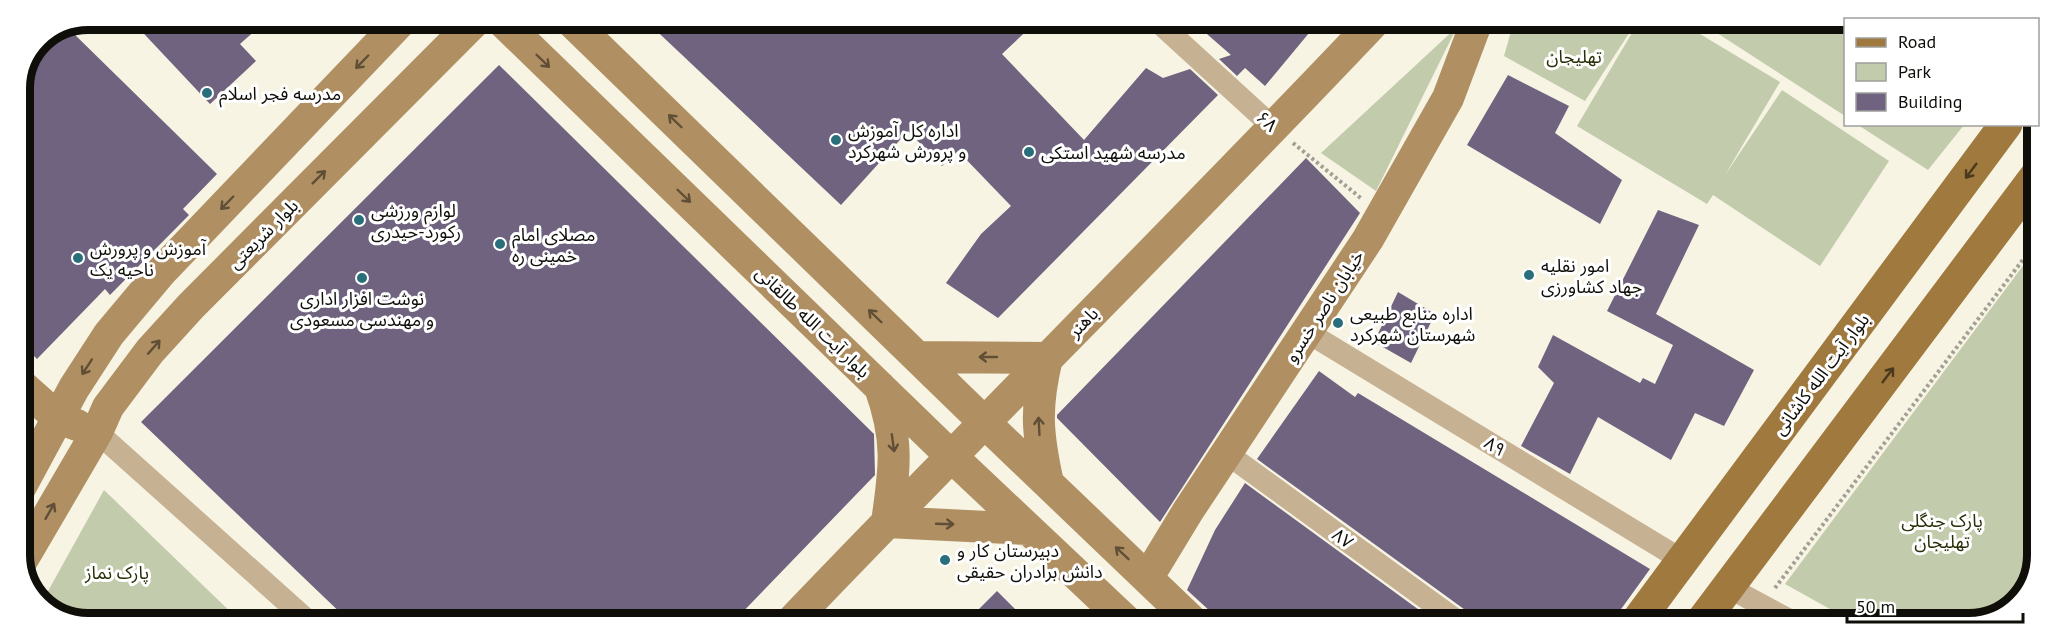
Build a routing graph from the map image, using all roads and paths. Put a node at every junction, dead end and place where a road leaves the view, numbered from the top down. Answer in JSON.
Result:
{"nodes":[{"id":1,"x":392,"y":30,"type":"edge"},
{"id":2,"x":466,"y":30,"type":"edge"},
{"id":3,"x":511,"y":30,"type":"edge"},
{"id":4,"x":580,"y":30,"type":"edge"},
{"id":5,"x":1167,"y":30,"type":"edge"},
{"id":6,"x":1367,"y":30,"type":"edge"},
{"id":7,"x":1474,"y":30,"type":"edge"},
{"id":8,"x":2005,"y":126,"type":"edge"},
{"id":9,"x":1274,"y":128,"type":"junction"},
{"id":10,"x":2027,"y":188,"type":"edge"},
{"id":11,"x":1382,"y":215,"type":"junction"},
{"id":12,"x":2027,"y":254,"type":"edge"},
{"id":13,"x":1306,"y":332,"type":"junction"},
{"id":14,"x":916,"y":357,"type":"junction"},
{"id":15,"x":1047,"y":358,"type":"junction"},
{"id":16,"x":1816,"y":381,"type":"junction"},
{"id":17,"x":879,"y":386,"type":"junction"},
{"id":18,"x":30,"y":393,"type":"edge"},
{"id":19,"x":1861,"y":411,"type":"junction"},
{"id":20,"x":58,"y":418,"type":"junction"},
{"id":21,"x":984,"y":422,"type":"junction"},
{"id":22,"x":97,"y":432,"type":"junction"},
{"id":23,"x":1226,"y":453,"type":"junction"},
{"id":24,"x":951,"y":456,"type":"junction"},
{"id":25,"x":30,"y":470,"type":"edge"},
{"id":26,"x":1048,"y":483,"type":"junction"},
{"id":27,"x":887,"y":522,"type":"junction"},
{"id":28,"x":1028,"y":529,"type":"junction"},
{"id":29,"x":30,"y":547,"type":"edge"},
{"id":30,"x":1683,"y":560,"type":"junction"},
{"id":31,"x":1148,"y":577,"type":"junction"},
{"id":32,"x":1728,"y":587,"type":"junction"},
{"id":33,"x":1762,"y":606,"type":"junction"},
{"id":34,"x":299,"y":613,"type":"edge"},
{"id":35,"x":800,"y":613,"type":"edge"},
{"id":36,"x":1116,"y":613,"type":"edge"},
{"id":37,"x":1185,"y":613,"type":"edge"},
{"id":38,"x":1446,"y":613,"type":"edge"},
{"id":39,"x":1643,"y":613,"type":"edge"},
{"id":40,"x":1663,"y":613,"type":"edge"},
{"id":41,"x":1690,"y":613,"type":"edge"},
{"id":42,"x":1708,"y":613,"type":"edge"},
{"id":43,"x":1776,"y":613,"type":"edge"}],
"edges":[{"from":1,"to":20,"type":"main road","one_way":true},
{"from":22,"to":2,"type":"main road","name":"بلوار شریعتی","one_way":true},
{"from":3,"to":17,"type":"main road","name":"بلوار آیت الله طالقانی","one_way":true},
{"from":14,"to":4,"type":"main road","one_way":true},
{"from":5,"to":9,"type":"street","name":"۶۸"},
{"from":6,"to":9,"type":"main road","name":"باهنر"},
{"from":7,"to":11,"type":"main road","name":"خیابان ناصر خسرو"},
{"from":8,"to":16,"type":"main road","name":"بلوار آیت الله کاشانی","one_way":true},
{"from":9,"to":11,"type":"path","name":"۶۸"},
{"from":9,"to":15,"type":"main road","name":"باهنر"},
{"from":19,"to":10,"type":"main road","one_way":true},
{"from":11,"to":13,"type":"main road","name":"خیابان ناصر خسرو"},
{"from":12,"to":33,"type":"path"},
{"from":13,"to":23,"type":"main road","name":"خیابان ناصر خسرو"},
{"from":13,"to":30,"type":"street","name":"۸۹"},
{"from":15,"to":14,"type":"main road","one_way":true},
{"from":14,"to":21,"type":"main road"},
{"from":15,"to":21,"type":"main road","name":"باهنر"},
{"from":26,"to":15,"type":"main road","one_way":true},
{"from":16,"to":30,"type":"main road","name":"بلوار آیت الله کاشانی"},
{"from":16,"to":40,"type":"main road"},
{"from":17,"to":24,"type":"main road","name":"بلوار آیت الله طالقانی"},
{"from":17,"to":27,"type":"main road","one_way":true},
{"from":18,"to":20,"type":"main road"},
{"from":19,"to":32,"type":"main road"},
{"from":19,"to":41,"type":"main road"},
{"from":20,"to":22,"type":"main road"},
{"from":20,"to":25,"type":"main road"},
{"from":21,"to":24,"type":"main road","name":"باهنر"},
{"from":21,"to":26,"type":"main road"},
{"from":29,"to":22,"type":"main road","name":"بلوار شریعتی","one_way":true},
{"from":22,"to":34,"type":"street"},
{"from":23,"to":31,"type":"main road","name":"خیابان ناصر خسرو"},
{"from":23,"to":38,"type":"street","name":"۸۷"},
{"from":24,"to":27,"type":"main road","name":"باهنر"},
{"from":24,"to":28,"type":"main road","name":"بلوار آیت الله طالقانی"},
{"from":31,"to":26,"type":"main road","one_way":true},
{"from":27,"to":28,"type":"main road","one_way":true},
{"from":27,"to":35,"type":"main road","name":"باهنر"},
{"from":28,"to":36,"type":"main road","name":"بلوار آیت الله طالقانی"},
{"from":30,"to":39,"type":"main road","name":"بلوار آیت الله کاشانی"},
{"from":31,"to":37,"type":"main road"},
{"from":32,"to":33,"type":"street"},
{"from":32,"to":42,"type":"main road"},
{"from":33,"to":43,"type":"street"}]}
